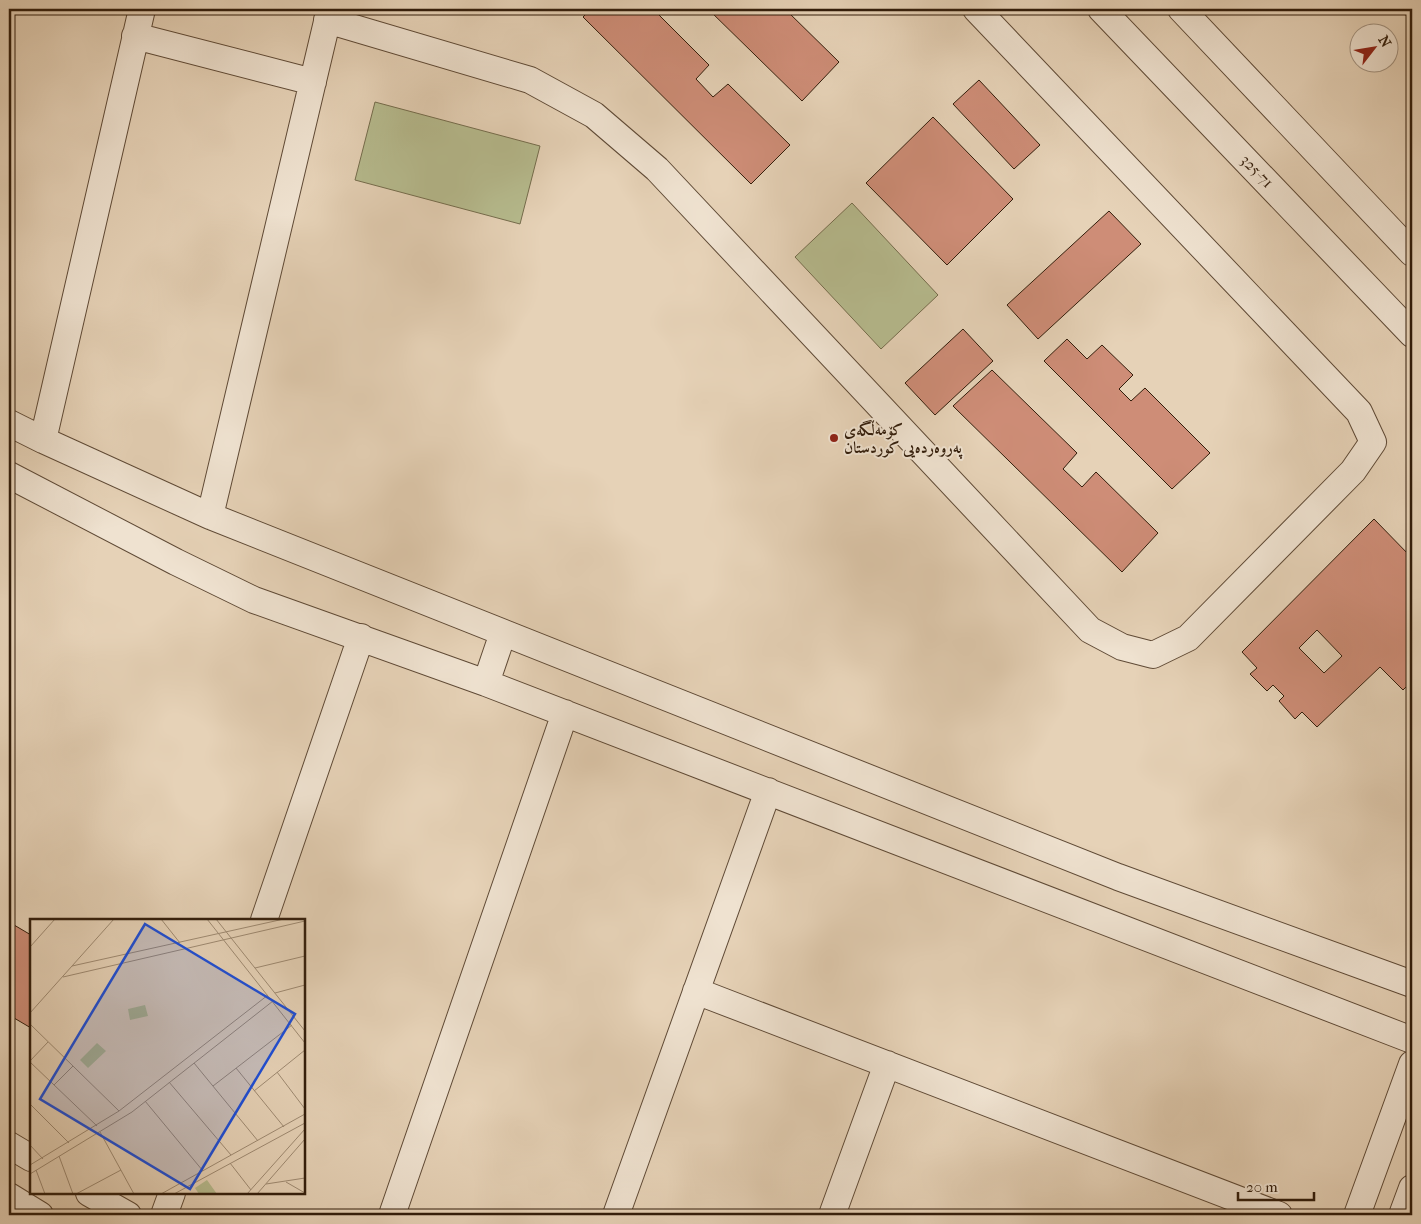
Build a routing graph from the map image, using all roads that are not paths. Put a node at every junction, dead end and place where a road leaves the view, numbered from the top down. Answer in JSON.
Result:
{"nodes":[{"id":1,"x":142,"y":9,"type":"edge"},
{"id":2,"x":976,"y":9,"type":"edge"},
{"id":3,"x":1101,"y":9,"type":"edge"},
{"id":4,"x":1181,"y":9,"type":"edge"},
{"id":5,"x":329,"y":15,"type":"edge"},
{"id":6,"x":136,"y":36,"type":"junction"},
{"id":7,"x":313,"y":82,"type":"junction"},
{"id":8,"x":1412,"y":253,"type":"edge"},
{"id":9,"x":1412,"y":334,"type":"edge"},
{"id":10,"x":9,"y":422,"type":"edge"},
{"id":11,"x":43,"y":440,"type":"junction"},
{"id":12,"x":11,"y":482,"type":"edge"},
{"id":13,"x":210,"y":516,"type":"junction"},
{"id":14,"x":503,"y":632,"type":"junction"},
{"id":15,"x":360,"y":637,"type":"junction"},
{"id":16,"x":486,"y":683,"type":"junction"},
{"id":17,"x":565,"y":713,"type":"junction"},
{"id":18,"x":768,"y":791,"type":"junction"},
{"id":19,"x":264,"y":919,"type":"edge"},
{"id":20,"x":1412,"y":984,"type":"edge"},
{"id":21,"x":696,"y":991,"type":"junction"},
{"id":22,"x":1412,"y":1040,"type":"edge"},
{"id":23,"x":887,"y":1064,"type":"junction"},
{"id":24,"x":1412,"y":1064,"type":"edge"},
{"id":25,"x":9,"y":1145,"type":"edge"},
{"id":26,"x":30,"y":1157,"type":"edge"},
{"id":27,"x":1412,"y":1188,"type":"edge"},
{"id":28,"x":91,"y":1194,"type":"edge"},
{"id":29,"x":172,"y":1194,"type":"edge"},
{"id":30,"x":9,"y":1196,"type":"edge"},
{"id":31,"x":40,"y":1215,"type":"edge"},
{"id":32,"x":128,"y":1215,"type":"edge"},
{"id":33,"x":164,"y":1215,"type":"edge"},
{"id":34,"x":392,"y":1215,"type":"edge"},
{"id":35,"x":616,"y":1215,"type":"edge"},
{"id":36,"x":832,"y":1215,"type":"edge"},
{"id":37,"x":1279,"y":1215,"type":"edge"},
{"id":38,"x":1357,"y":1215,"type":"edge"},
{"id":39,"x":1402,"y":1215,"type":"edge"}],
"edges":[{"from":1,"to":6,"type":"street"},
{"from":2,"to":5,"type":"street"},
{"from":3,"to":9,"type":"street","name":"325-71"},
{"from":4,"to":8,"type":"street"},
{"from":5,"to":7,"type":"street"},
{"from":6,"to":7,"type":"street"},
{"from":6,"to":11,"type":"street"},
{"from":7,"to":13,"type":"street"},
{"from":10,"to":11,"type":"street"},
{"from":11,"to":13,"type":"street"},
{"from":12,"to":15,"type":"street"},
{"from":13,"to":14,"type":"street"},
{"from":14,"to":16,"type":"street"},
{"from":14,"to":20,"type":"street"},
{"from":15,"to":16,"type":"street"},
{"from":15,"to":19,"type":"street"},
{"from":16,"to":17,"type":"street"},
{"from":17,"to":18,"type":"street"},
{"from":17,"to":34,"type":"street"},
{"from":18,"to":21,"type":"street"},
{"from":18,"to":22,"type":"street"},
{"from":21,"to":23,"type":"street"},
{"from":21,"to":35,"type":"street"},
{"from":23,"to":36,"type":"street"},
{"from":23,"to":37,"type":"street"},
{"from":24,"to":38,"type":"street"},
{"from":25,"to":26,"type":"street"},
{"from":27,"to":39,"type":"street"},
{"from":28,"to":32,"type":"street"},
{"from":29,"to":33,"type":"street"},
{"from":30,"to":31,"type":"street"}]}
